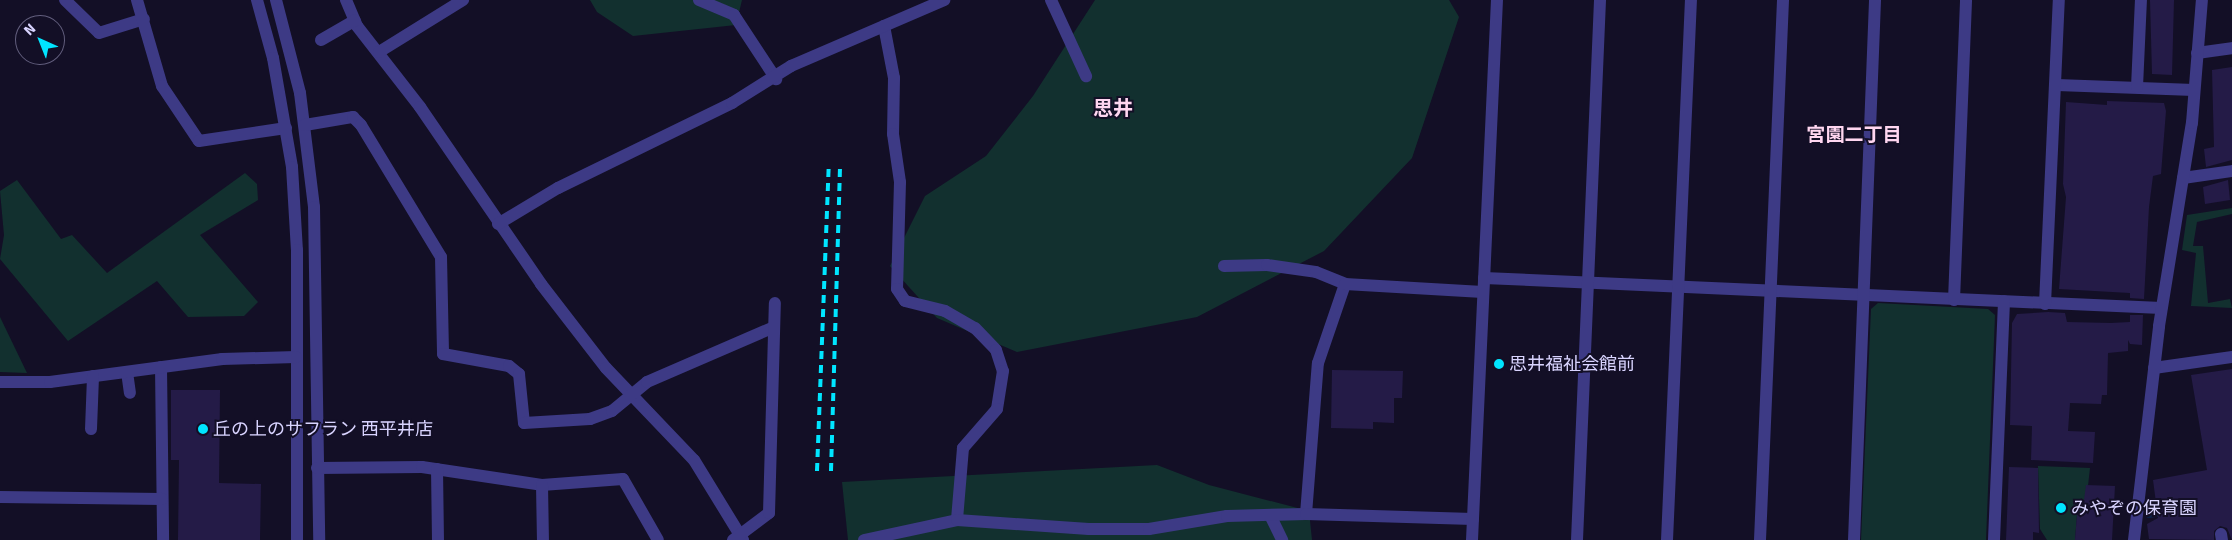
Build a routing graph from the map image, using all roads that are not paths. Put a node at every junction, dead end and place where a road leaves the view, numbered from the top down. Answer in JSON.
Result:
{"nodes":[{"id":1,"x":65,"y":0,"type":"edge"},
{"id":2,"x":137,"y":0,"type":"edge"},
{"id":3,"x":257,"y":0,"type":"edge"},
{"id":4,"x":276,"y":0,"type":"edge"},
{"id":5,"x":346,"y":0,"type":"edge"},
{"id":6,"x":463,"y":0,"type":"edge"},
{"id":7,"x":699,"y":0,"type":"edge"},
{"id":8,"x":944,"y":0,"type":"edge"},
{"id":9,"x":1051,"y":0,"type":"edge"},
{"id":10,"x":1496,"y":0,"type":"edge"},
{"id":11,"x":1600,"y":0,"type":"edge"},
{"id":12,"x":1691,"y":0,"type":"edge"},
{"id":13,"x":1783,"y":0,"type":"edge"},
{"id":14,"x":1875,"y":0,"type":"edge"},
{"id":15,"x":1966,"y":0,"type":"edge"},
{"id":16,"x":2059,"y":0,"type":"edge"},
{"id":17,"x":2141,"y":0,"type":"edge"},
{"id":18,"x":2202,"y":0,"type":"edge"},
{"id":19,"x":144,"y":19,"type":"junction"},
{"id":20,"x":355,"y":20,"type":"junction"},
{"id":21,"x":884,"y":26,"type":"junction"},
{"id":22,"x":321,"y":40,"type":"dead end"},
{"id":23,"x":2232,"y":48,"type":"edge"},
{"id":24,"x":379,"y":52,"type":"junction"},
{"id":25,"x":2197,"y":53,"type":"junction"},
{"id":26,"x":1086,"y":76,"type":"dead end"},
{"id":27,"x":776,"y":79,"type":"junction"},
{"id":28,"x":2057,"y":84,"type":"junction"},
{"id":29,"x":2137,"y":87,"type":"junction"},
{"id":30,"x":2194,"y":90,"type":"junction"},
{"id":31,"x":305,"y":125,"type":"junction"},
{"id":32,"x":286,"y":128,"type":"junction"},
{"id":33,"x":2232,"y":171,"type":"edge"},
{"id":34,"x":2184,"y":178,"type":"junction"},
{"id":35,"x":498,"y":224,"type":"junction"},
{"id":36,"x":1224,"y":266,"type":"dead end"},
{"id":37,"x":1484,"y":278,"type":"junction"},
{"id":38,"x":1589,"y":283,"type":"junction"},
{"id":39,"x":1345,"y":284,"type":"junction"},
{"id":40,"x":1678,"y":285,"type":"junction"},
{"id":41,"x":1483,"y":292,"type":"junction"},
{"id":42,"x":1771,"y":292,"type":"junction"},
{"id":43,"x":1862,"y":296,"type":"junction"},
{"id":44,"x":1954,"y":300,"type":"junction"},
{"id":45,"x":2004,"y":301,"type":"junction"},
{"id":46,"x":775,"y":304,"type":"dead end"},
{"id":47,"x":2045,"y":304,"type":"junction"},
{"id":48,"x":2162,"y":308,"type":"junction"},
{"id":49,"x":774,"y":327,"type":"junction"},
{"id":50,"x":296,"y":357,"type":"junction"},
{"id":51,"x":2232,"y":357,"type":"edge"},
{"id":52,"x":161,"y":367,"type":"junction"},
{"id":53,"x":2154,"y":368,"type":"junction"},
{"id":54,"x":128,"y":372,"type":"junction"},
{"id":55,"x":93,"y":376,"type":"junction"},
{"id":56,"x":0,"y":382,"type":"edge"},
{"id":57,"x":130,"y":393,"type":"dead end"},
{"id":58,"x":632,"y":396,"type":"junction"},
{"id":59,"x":91,"y":429,"type":"dead end"},
{"id":60,"x":317,"y":468,"type":"junction"},
{"id":61,"x":437,"y":469,"type":"junction"},
{"id":62,"x":542,"y":485,"type":"junction"},
{"id":63,"x":0,"y":497,"type":"edge"},
{"id":64,"x":162,"y":499,"type":"junction"},
{"id":65,"x":1306,"y":514,"type":"junction"},
{"id":66,"x":1270,"y":515,"type":"junction"},
{"id":67,"x":1473,"y":519,"type":"junction"},
{"id":68,"x":957,"y":520,"type":"junction"},
{"id":69,"x":738,"y":539,"type":"edge"},
{"id":70,"x":163,"y":540,"type":"edge"},
{"id":71,"x":296,"y":540,"type":"edge"},
{"id":72,"x":319,"y":540,"type":"edge"},
{"id":73,"x":438,"y":540,"type":"edge"},
{"id":74,"x":543,"y":540,"type":"edge"},
{"id":75,"x":658,"y":540,"type":"edge"},
{"id":76,"x":864,"y":540,"type":"edge"},
{"id":77,"x":1282,"y":540,"type":"edge"},
{"id":78,"x":1472,"y":540,"type":"edge"},
{"id":79,"x":1576,"y":540,"type":"edge"},
{"id":80,"x":1667,"y":540,"type":"edge"},
{"id":81,"x":1760,"y":540,"type":"edge"},
{"id":82,"x":1854,"y":540,"type":"edge"},
{"id":83,"x":1994,"y":540,"type":"edge"},
{"id":84,"x":2134,"y":540,"type":"edge"}],
"edges":[{"from":1,"to":19,"type":"street"},
{"from":2,"to":19,"type":"street"},
{"from":3,"to":32,"type":"street"},
{"from":4,"to":31,"type":"street"},
{"from":5,"to":20,"type":"street"},
{"from":6,"to":24,"type":"street"},
{"from":7,"to":27,"type":"street"},
{"from":8,"to":21,"type":"street"},
{"from":9,"to":26,"type":"street"},
{"from":10,"to":37,"type":"street"},
{"from":11,"to":38,"type":"street"},
{"from":12,"to":40,"type":"street"},
{"from":13,"to":42,"type":"street"},
{"from":14,"to":43,"type":"street"},
{"from":15,"to":44,"type":"street"},
{"from":16,"to":28,"type":"street"},
{"from":17,"to":29,"type":"street"},
{"from":18,"to":25,"type":"street"},
{"from":19,"to":32,"type":"street"},
{"from":20,"to":22,"type":"street"},
{"from":20,"to":24,"type":"street"},
{"from":21,"to":27,"type":"street"},
{"from":21,"to":68,"type":"street"},
{"from":23,"to":25,"type":"street"},
{"from":24,"to":35,"type":"street"},
{"from":25,"to":30,"type":"street"},
{"from":27,"to":35,"type":"street"},
{"from":28,"to":29,"type":"street"},
{"from":28,"to":47,"type":"street"},
{"from":29,"to":30,"type":"street"},
{"from":30,"to":34,"type":"street"},
{"from":31,"to":58,"type":"street"},
{"from":31,"to":60,"type":"street"},
{"from":32,"to":50,"type":"street"},
{"from":33,"to":34,"type":"street"},
{"from":34,"to":48,"type":"street"},
{"from":35,"to":58,"type":"street"},
{"from":36,"to":39,"type":"street"},
{"from":37,"to":38,"type":"street"},
{"from":37,"to":41,"type":"street"},
{"from":38,"to":40,"type":"street"},
{"from":38,"to":79,"type":"street"},
{"from":39,"to":41,"type":"street"},
{"from":39,"to":65,"type":"street"},
{"from":40,"to":42,"type":"street"},
{"from":40,"to":80,"type":"street"},
{"from":41,"to":67,"type":"street"},
{"from":42,"to":43,"type":"street"},
{"from":42,"to":81,"type":"street"},
{"from":43,"to":44,"type":"street"},
{"from":43,"to":82,"type":"street"},
{"from":44,"to":45,"type":"street"},
{"from":45,"to":47,"type":"street"},
{"from":45,"to":83,"type":"street"},
{"from":46,"to":49,"type":"street"},
{"from":47,"to":48,"type":"street"},
{"from":48,"to":53,"type":"street"},
{"from":49,"to":58,"type":"street"},
{"from":49,"to":69,"type":"street"},
{"from":50,"to":52,"type":"street"},
{"from":50,"to":71,"type":"street"},
{"from":51,"to":53,"type":"street"},
{"from":52,"to":54,"type":"street"},
{"from":52,"to":64,"type":"street"},
{"from":53,"to":84,"type":"street"},
{"from":54,"to":55,"type":"street"},
{"from":54,"to":57,"type":"street"},
{"from":55,"to":56,"type":"street"},
{"from":55,"to":59,"type":"street"},
{"from":58,"to":69,"type":"street"},
{"from":60,"to":61,"type":"street"},
{"from":60,"to":72,"type":"street"},
{"from":61,"to":62,"type":"street"},
{"from":61,"to":73,"type":"street"},
{"from":62,"to":74,"type":"street"},
{"from":62,"to":75,"type":"street"},
{"from":63,"to":64,"type":"street"},
{"from":64,"to":70,"type":"street"},
{"from":65,"to":66,"type":"street"},
{"from":65,"to":67,"type":"street"},
{"from":66,"to":68,"type":"street"},
{"from":66,"to":77,"type":"street"},
{"from":67,"to":78,"type":"street"},
{"from":68,"to":76,"type":"street"}]}
